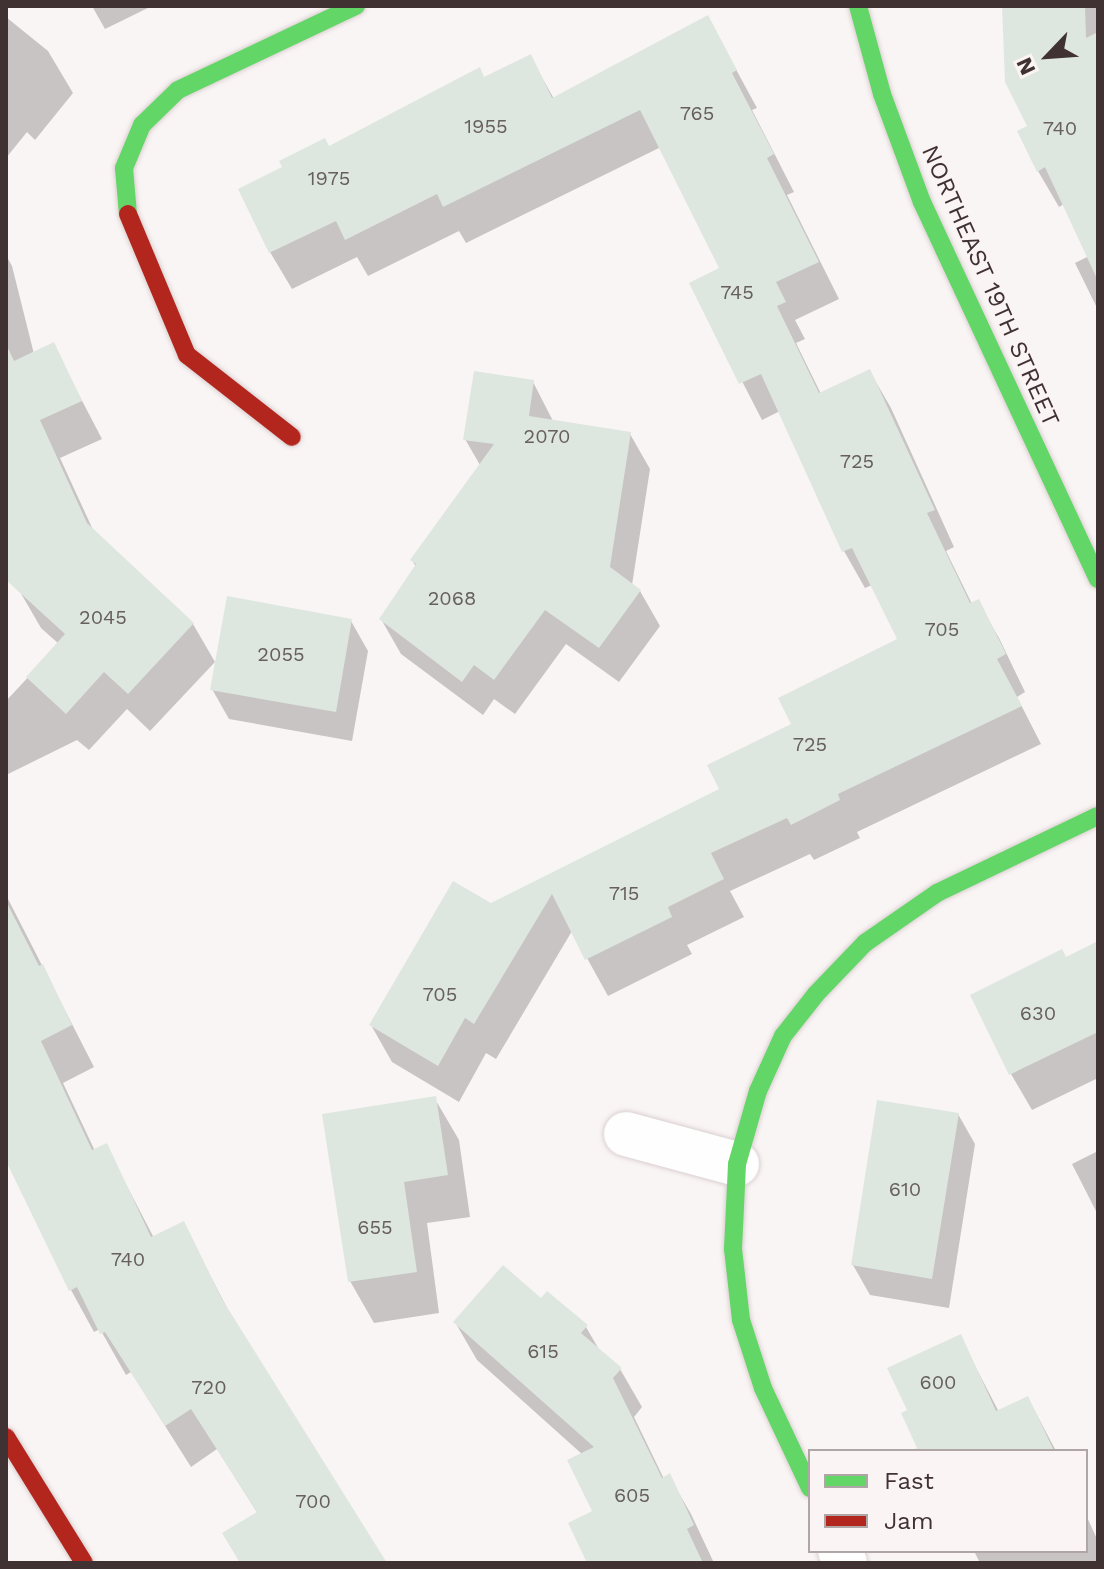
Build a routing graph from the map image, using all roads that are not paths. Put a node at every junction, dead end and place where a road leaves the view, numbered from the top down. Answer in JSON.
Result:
{"nodes":[{"id":1,"x":356,"y":6,"type":"edge"},
{"id":2,"x":858,"y":6,"type":"edge"},
{"id":3,"x":292,"y":437,"type":"dead end"},
{"id":4,"x":1098,"y":579,"type":"edge"},
{"id":5,"x":1098,"y":816,"type":"edge"},
{"id":6,"x":626,"y":1134,"type":"dead end"},
{"id":7,"x":737,"y":1164,"type":"junction"},
{"id":8,"x":6,"y":1437,"type":"edge"},
{"id":9,"x":808,"y":1484,"type":"edge"},
{"id":10,"x":84,"y":1563,"type":"edge"}],
"edges":[{"from":1,"to":3,"type":"street"},
{"from":2,"to":4,"type":"street","name":"NORTHEAST 19TH STREET"},
{"from":5,"to":7,"type":"street"},
{"from":6,"to":7,"type":"street"},
{"from":7,"to":9,"type":"street"},
{"from":8,"to":10,"type":"street"}]}
